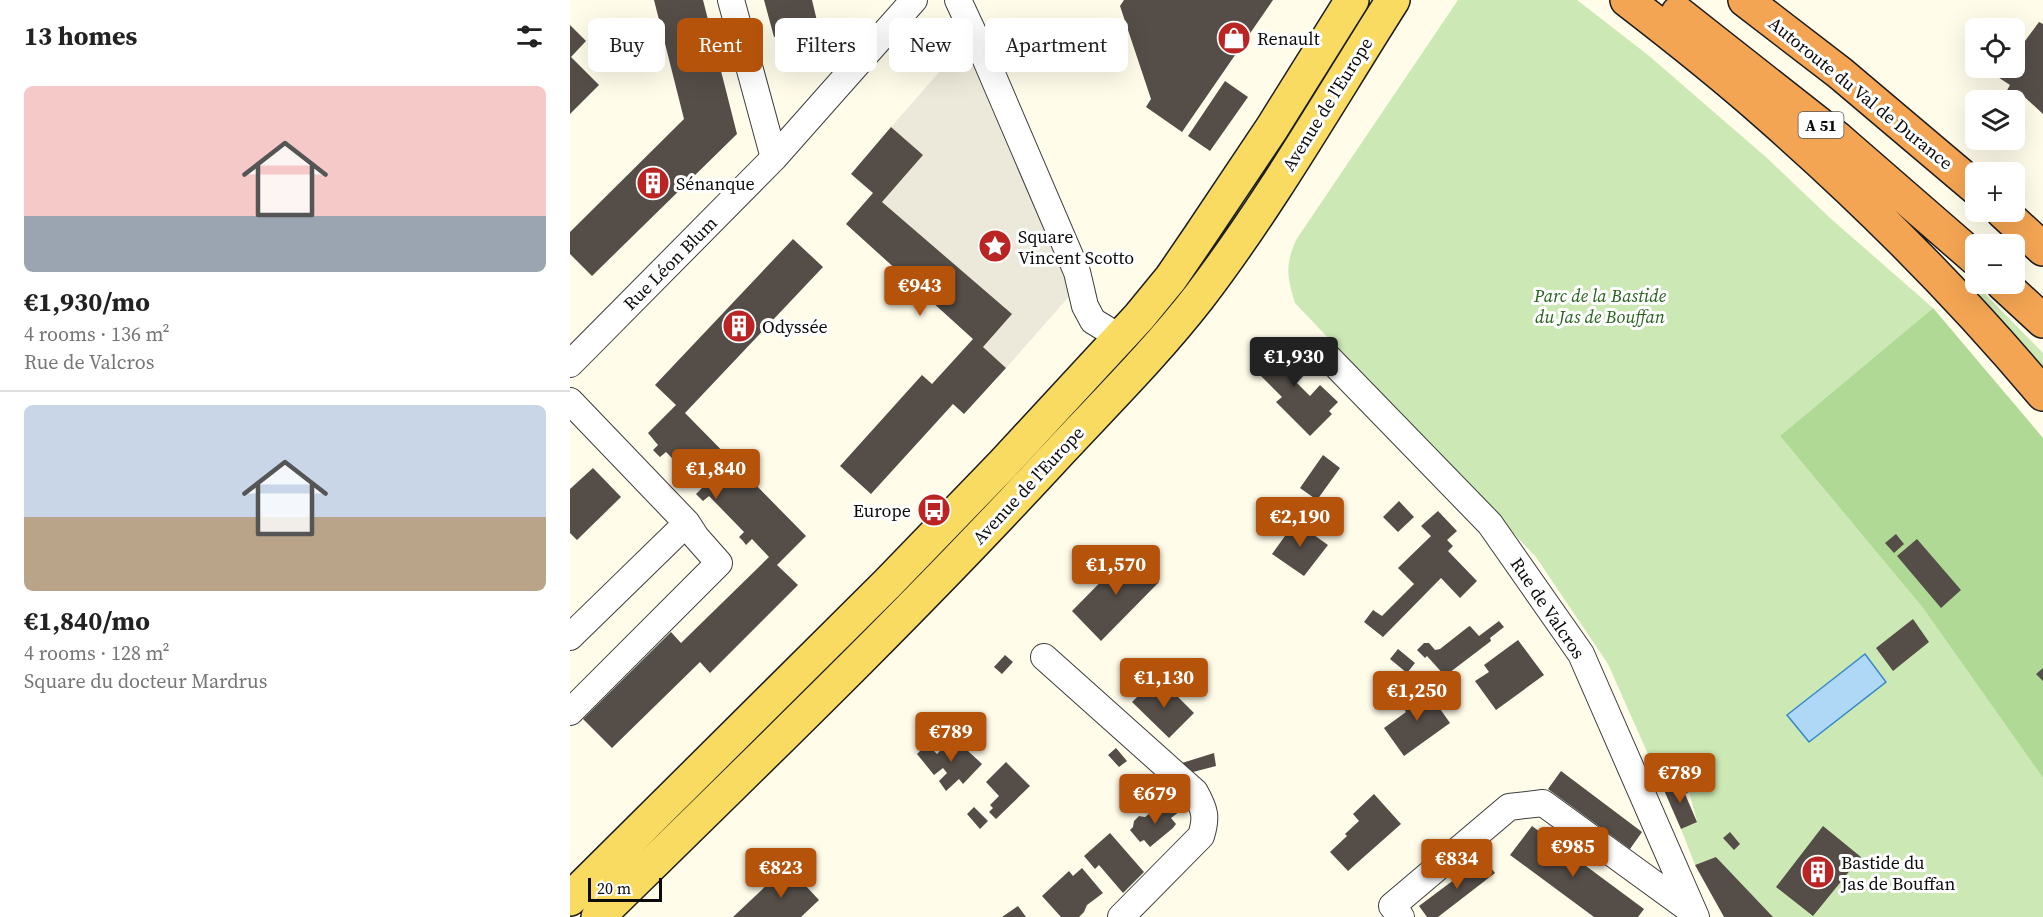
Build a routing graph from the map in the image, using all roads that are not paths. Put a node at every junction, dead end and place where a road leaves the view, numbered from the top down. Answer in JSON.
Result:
{"nodes":[{"id":1,"x":732,"y":0,"type":"edge"},
{"id":2,"x":914,"y":0,"type":"edge"},
{"id":3,"x":957,"y":0,"type":"edge"},
{"id":4,"x":1352,"y":0,"type":"edge"},
{"id":5,"x":1393,"y":0,"type":"edge"},
{"id":6,"x":1627,"y":0,"type":"edge"},
{"id":7,"x":1659,"y":0,"type":"edge"},
{"id":8,"x":1745,"y":0,"type":"edge"},
{"id":9,"x":774,"y":158,"type":"junction"},
{"id":10,"x":1965,"y":179,"type":"edge"},
{"id":11,"x":2013,"y":222,"type":"edge"},
{"id":12,"x":2040,"y":246,"type":"edge"},
{"id":13,"x":1965,"y":249,"type":"edge"},
{"id":14,"x":2014,"y":294,"type":"edge"},
{"id":15,"x":2043,"y":321,"type":"edge"},
{"id":16,"x":1121,"y":338,"type":"junction"},
{"id":17,"x":1322,"y":351,"type":"dead end"},
{"id":18,"x":570,"y":364,"type":"edge"},
{"id":19,"x":2043,"y":394,"type":"edge"},
{"id":20,"x":570,"y":400,"type":"edge"},
{"id":21,"x":687,"y":523,"type":"junction"},
{"id":22,"x":570,"y":637,"type":"edge"},
{"id":23,"x":1044,"y":657,"type":"dead end"},
{"id":24,"x":570,"y":712,"type":"edge"},
{"id":25,"x":570,"y":899,"type":"edge"},
{"id":26,"x":1695,"y":915,"type":"edge"},
{"id":27,"x":598,"y":917,"type":"edge"},
{"id":28,"x":1121,"y":917,"type":"edge"},
{"id":29,"x":1401,"y":917,"type":"edge"}],
"edges":[{"from":1,"to":9,"type":"street"},
{"from":2,"to":9,"type":"street","name":"Rue Léon Blum"},
{"from":3,"to":16,"type":"street"},
{"from":4,"to":16,"type":"main road","name":"Avenue de l'Europe"},
{"from":5,"to":27,"type":"main road","name":"Avenue de l'Europe"},
{"from":6,"to":19,"type":"highway"},
{"from":7,"to":13,"type":"highway","number":"A 51"},
{"from":8,"to":10,"type":"highway","name":"Autoroute du Val de Durance"},
{"from":9,"to":18,"type":"street","name":"Rue Léon Blum"},
{"from":11,"to":12,"type":"highway"},
{"from":14,"to":15,"type":"highway"},
{"from":16,"to":25,"type":"main road","name":"Avenue de l'Europe"},
{"from":17,"to":26,"type":"street","name":"Rue de Valcros"},
{"from":20,"to":21,"type":"street"},
{"from":21,"to":22,"type":"street"},
{"from":21,"to":24,"type":"street"},
{"from":23,"to":28,"type":"street"},
{"from":26,"to":29,"type":"street"}]}
